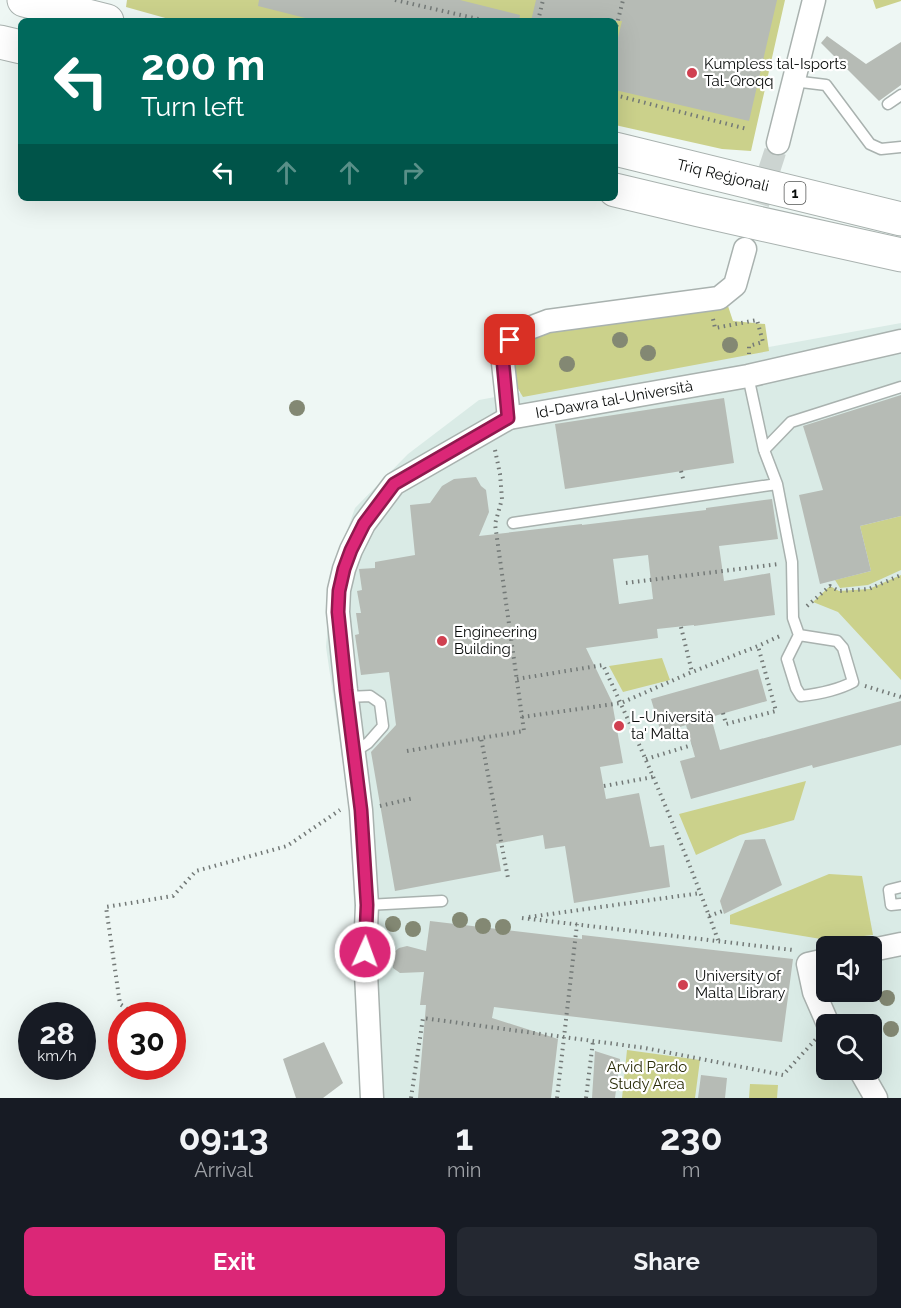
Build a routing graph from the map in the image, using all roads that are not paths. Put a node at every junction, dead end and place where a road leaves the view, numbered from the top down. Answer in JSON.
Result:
{"nodes":[{"id":1,"x":24,"y":0,"type":"edge"},
{"id":2,"x":814,"y":0,"type":"edge"},
{"id":3,"x":95,"y":18,"type":"edge"},
{"id":4,"x":0,"y":42,"type":"edge"},
{"id":5,"x":18,"y":46,"type":"edge"},
{"id":6,"x":793,"y":81,"type":"junction"},
{"id":7,"x":901,"y":95,"type":"edge"},
{"id":8,"x":888,"y":104,"type":"dead end"},
{"id":9,"x":778,"y":142,"type":"tunnel mouth"},
{"id":10,"x":901,"y":147,"type":"edge"},
{"id":11,"x":618,"y":150,"type":"edge"},
{"id":12,"x":690,"y":168,"type":"junction"},
{"id":13,"x":618,"y":191,"type":"edge"},
{"id":14,"x":901,"y":202,"type":"edge"},
{"id":15,"x":699,"y":210,"type":"junction"},
{"id":16,"x":901,"y":219,"type":"edge"},
{"id":17,"x":745,"y":249,"type":"tunnel mouth"},
{"id":18,"x":901,"y":255,"type":"edge"},
{"id":19,"x":901,"y":274,"type":"edge"},
{"id":20,"x":901,"y":341,"type":"edge"},
{"id":21,"x":748,"y":376,"type":"junction"},
{"id":22,"x":901,"y":387,"type":"edge"},
{"id":23,"x":500,"y":423,"type":"junction"},
{"id":24,"x":764,"y":450,"type":"junction"},
{"id":25,"x":777,"y":484,"type":"junction"},
{"id":26,"x":513,"y":523,"type":"dead end"},
{"id":27,"x":799,"y":635,"type":"junction"},
{"id":28,"x":347,"y":697,"type":"junction"},
{"id":29,"x":355,"y":763,"type":"junction"},
{"id":30,"x":901,"y":888,"type":"edge"},
{"id":31,"x":442,"y":902,"type":"dead end"},
{"id":32,"x":901,"y":904,"type":"edge"},
{"id":33,"x":367,"y":905,"type":"junction"},
{"id":34,"x":901,"y":944,"type":"edge"},
{"id":35,"x":882,"y":948,"type":"edge"},
{"id":36,"x":816,"y":962,"type":"edge"},
{"id":37,"x":816,"y":999,"type":"edge"},
{"id":38,"x":866,"y":1080,"type":"edge"},
{"id":39,"x":372,"y":1098,"type":"edge"},
{"id":40,"x":876,"y":1098,"type":"edge"}],
"edges":[{"from":1,"to":3,"type":"highway"},
{"from":2,"to":6,"type":"street"},
{"from":4,"to":5,"type":"highway"},
{"from":6,"to":9,"type":"street"},
{"from":6,"to":10,"type":"lane"},
{"from":7,"to":8,"type":"lane"},
{"from":11,"to":12,"type":"highway","name":"Triq Reġjonali","number":"1"},
{"from":12,"to":14,"type":"highway"},
{"from":12,"to":16,"type":"highway","name":"Triq Reġjonali","number":"1"},
{"from":13,"to":15,"type":"highway"},
{"from":15,"to":18,"type":"highway"},
{"from":15,"to":19,"type":"highway"},
{"from":17,"to":23,"type":"street"},
{"from":20,"to":21,"type":"street","name":"Id-Dawra tal-Università"},
{"from":21,"to":23,"type":"street","name":"Id-Dawra tal-Università"},
{"from":21,"to":24,"type":"lane"},
{"from":22,"to":24,"type":"lane"},
{"from":23,"to":28,"type":"street","name":"Id-Dawra tal-Università"},
{"from":24,"to":25,"type":"lane"},
{"from":25,"to":26,"type":"lane"},
{"from":25,"to":27,"type":"lane"},
{"from":27,"to":27,"type":"lane"},
{"from":28,"to":29,"type":"street","name":"Id-Dawra tal-Università"},
{"from":28,"to":29,"type":"lane"},
{"from":29,"to":33,"type":"street","name":"Id-Dawra tal-Università"},
{"from":30,"to":32,"type":"lane"},
{"from":31,"to":33,"type":"lane"},
{"from":33,"to":39,"type":"street","name":"Id-Dawra tal-Università"},
{"from":34,"to":35,"type":"street"},
{"from":36,"to":37,"type":"street"},
{"from":38,"to":40,"type":"street"}]}
